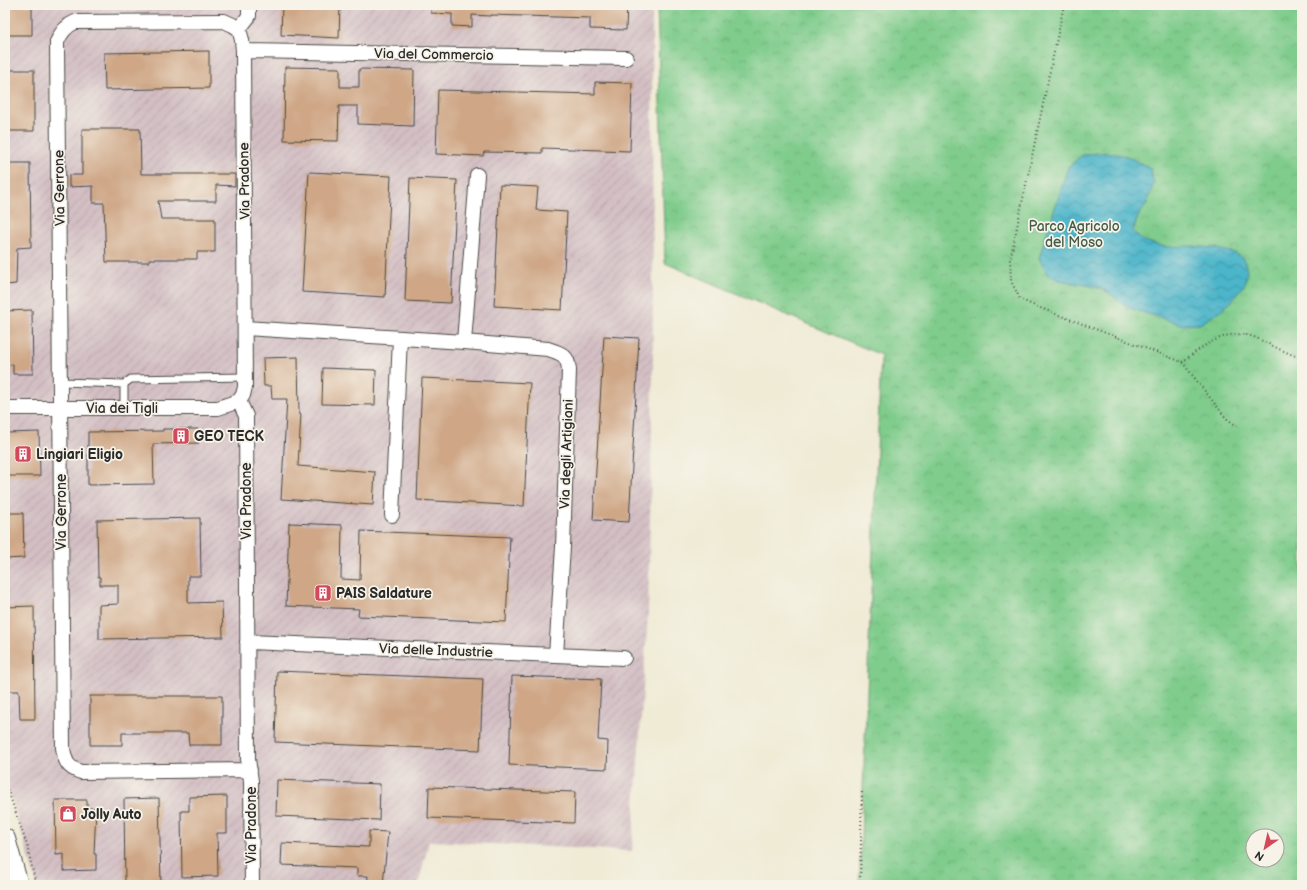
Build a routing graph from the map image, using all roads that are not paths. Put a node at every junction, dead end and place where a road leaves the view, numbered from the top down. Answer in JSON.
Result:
{"nodes":[{"id":1,"x":249,"y":5,"type":"edge"},
{"id":2,"x":239,"y":29,"type":"junction"},
{"id":3,"x":243,"y":51,"type":"junction"},
{"id":4,"x":626,"y":58,"type":"dead end"},
{"id":5,"x":477,"y":174,"type":"dead end"},
{"id":6,"x":245,"y":328,"type":"junction"},
{"id":7,"x":400,"y":338,"type":"junction"},
{"id":8,"x":464,"y":342,"type":"junction"},
{"id":9,"x":245,"y":377,"type":"junction"},
{"id":10,"x":61,"y":382,"type":"junction"},
{"id":11,"x":124,"y":384,"type":"junction"},
{"id":12,"x":239,"y":401,"type":"junction"},
{"id":13,"x":5,"y":408,"type":"edge"},
{"id":14,"x":61,"y":408,"type":"junction"},
{"id":15,"x":124,"y":408,"type":"junction"},
{"id":16,"x":392,"y":515,"type":"dead end"},
{"id":17,"x":247,"y":642,"type":"junction"},
{"id":18,"x":556,"y":655,"type":"junction"},
{"id":19,"x":624,"y":658,"type":"dead end"},
{"id":20,"x":250,"y":770,"type":"junction"},
{"id":21,"x":5,"y":839,"type":"edge"},
{"id":22,"x":18,"y":885,"type":"edge"},
{"id":23,"x":252,"y":885,"type":"edge"}],
"edges":[{"from":1,"to":2,"type":"street"},
{"from":2,"to":3,"type":"street","name":"Via Pradone"},
{"from":2,"to":10,"type":"street","name":"Via Gerrone"},
{"from":3,"to":4,"type":"street","name":"Via del Commercio"},
{"from":3,"to":6,"type":"street","name":"Via Pradone"},
{"from":5,"to":8,"type":"street"},
{"from":6,"to":7,"type":"street","name":"Via degli Artigiani"},
{"from":6,"to":9,"type":"street","name":"Via Pradone"},
{"from":7,"to":8,"type":"street","name":"Via degli Artigiani"},
{"from":7,"to":16,"type":"street"},
{"from":8,"to":18,"type":"street","name":"Via degli Artigiani"},
{"from":9,"to":11,"type":"lane"},
{"from":9,"to":12,"type":"street","name":"Via Pradone"},
{"from":10,"to":11,"type":"lane"},
{"from":10,"to":14,"type":"street","name":"Via Gerrone"},
{"from":11,"to":15,"type":"lane"},
{"from":12,"to":15,"type":"street","name":"Via dei Tigli"},
{"from":12,"to":17,"type":"street","name":"Via Pradone"},
{"from":13,"to":14,"type":"street","name":"Via dei Tigli"},
{"from":14,"to":15,"type":"street","name":"Via dei Tigli"},
{"from":14,"to":20,"type":"street","name":"Via Gerrone"},
{"from":17,"to":18,"type":"street","name":"Via delle Industrie"},
{"from":17,"to":20,"type":"street","name":"Via Pradone"},
{"from":18,"to":19,"type":"street","name":"Via delle Industrie"},
{"from":20,"to":23,"type":"street","name":"Via Pradone"},
{"from":21,"to":22,"type":"main road"}]}
